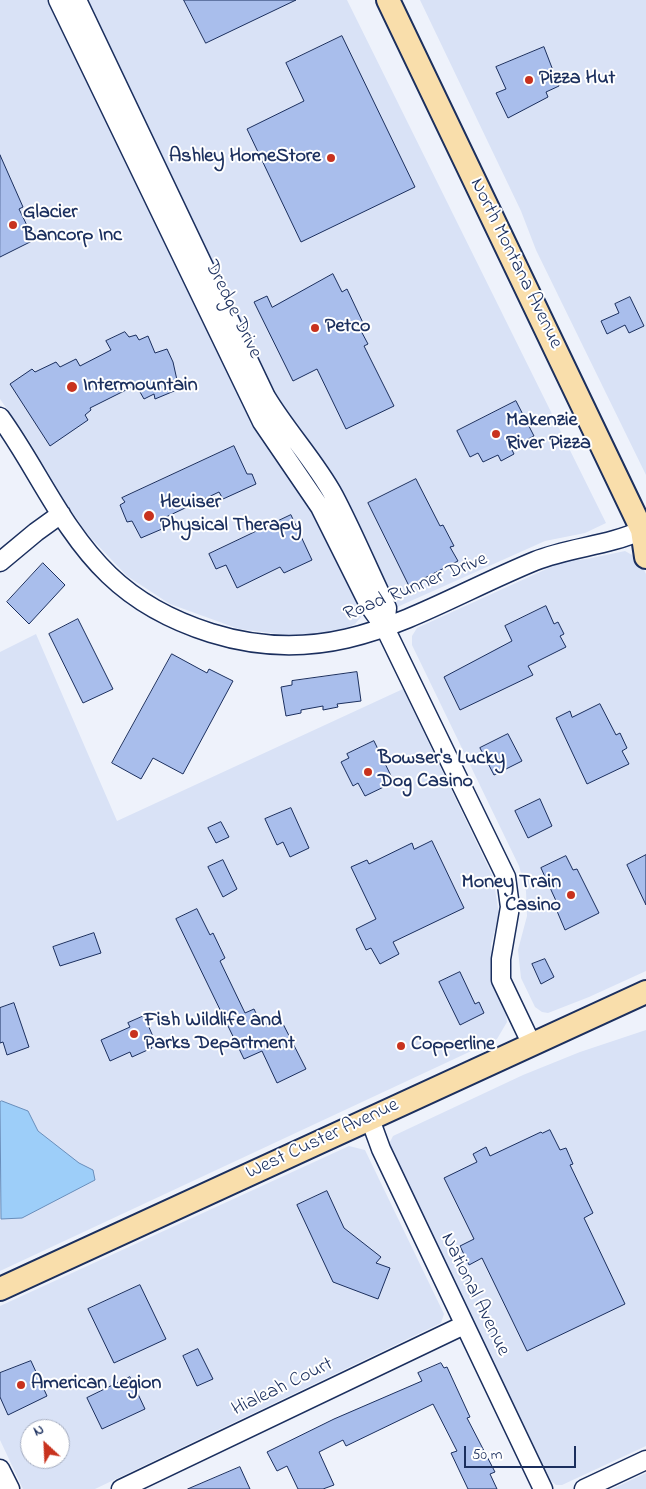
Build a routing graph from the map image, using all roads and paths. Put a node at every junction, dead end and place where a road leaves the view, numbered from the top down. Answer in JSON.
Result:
{"nodes":[{"id":1,"x":58,"y":0,"type":"edge"},
{"id":2,"x":77,"y":0,"type":"edge"},
{"id":3,"x":388,"y":0,"type":"edge"},
{"id":4,"x":0,"y":417,"type":"edge"},
{"id":5,"x":61,"y":514,"type":"junction"},
{"id":6,"x":644,"y":531,"type":"edge"},
{"id":7,"x":646,"y":557,"type":"edge"},
{"id":8,"x":0,"y":562,"type":"edge"},
{"id":9,"x":385,"y":628,"type":"junction"},
{"id":10,"x":646,"y":992,"type":"edge"},
{"id":11,"x":532,"y":1044,"type":"junction"},
{"id":12,"x":370,"y":1119,"type":"junction"},
{"id":13,"x":0,"y":1289,"type":"edge"},
{"id":14,"x":464,"y":1325,"type":"junction"},
{"id":15,"x":646,"y":1460,"type":"edge"},
{"id":16,"x":0,"y":1469,"type":"edge"},
{"id":17,"x":10,"y":1489,"type":"edge"},
{"id":18,"x":121,"y":1489,"type":"edge"},
{"id":19,"x":543,"y":1489,"type":"edge"},
{"id":20,"x":584,"y":1489,"type":"edge"}],
"edges":[{"from":1,"to":9,"type":"street","name":"Dredge Drive"},
{"from":2,"to":9,"type":"street","name":"Dredge Drive"},
{"from":3,"to":6,"type":"main road","name":"North Montana Avenue"},
{"from":4,"to":5,"type":"street","name":"Road Runner Drive"},
{"from":5,"to":8,"type":"street"},
{"from":5,"to":9,"type":"street","name":"Road Runner Drive"},
{"from":6,"to":7,"type":"main road","name":"North Montana Avenue"},
{"from":6,"to":9,"type":"street","name":"Road Runner Drive"},
{"from":9,"to":11,"type":"street","name":"Dredge Drive"},
{"from":10,"to":11,"type":"main road","name":"West Custer Avenue"},
{"from":11,"to":12,"type":"main road","name":"West Custer Avenue"},
{"from":12,"to":13,"type":"main road","name":"West Custer Avenue"},
{"from":12,"to":14,"type":"street","name":"National Avenue"},
{"from":14,"to":18,"type":"street","name":"Hialeah Court"},
{"from":14,"to":19,"type":"street","name":"National Avenue"},
{"from":15,"to":20,"type":"street"},
{"from":16,"to":17,"type":"street"}]}
